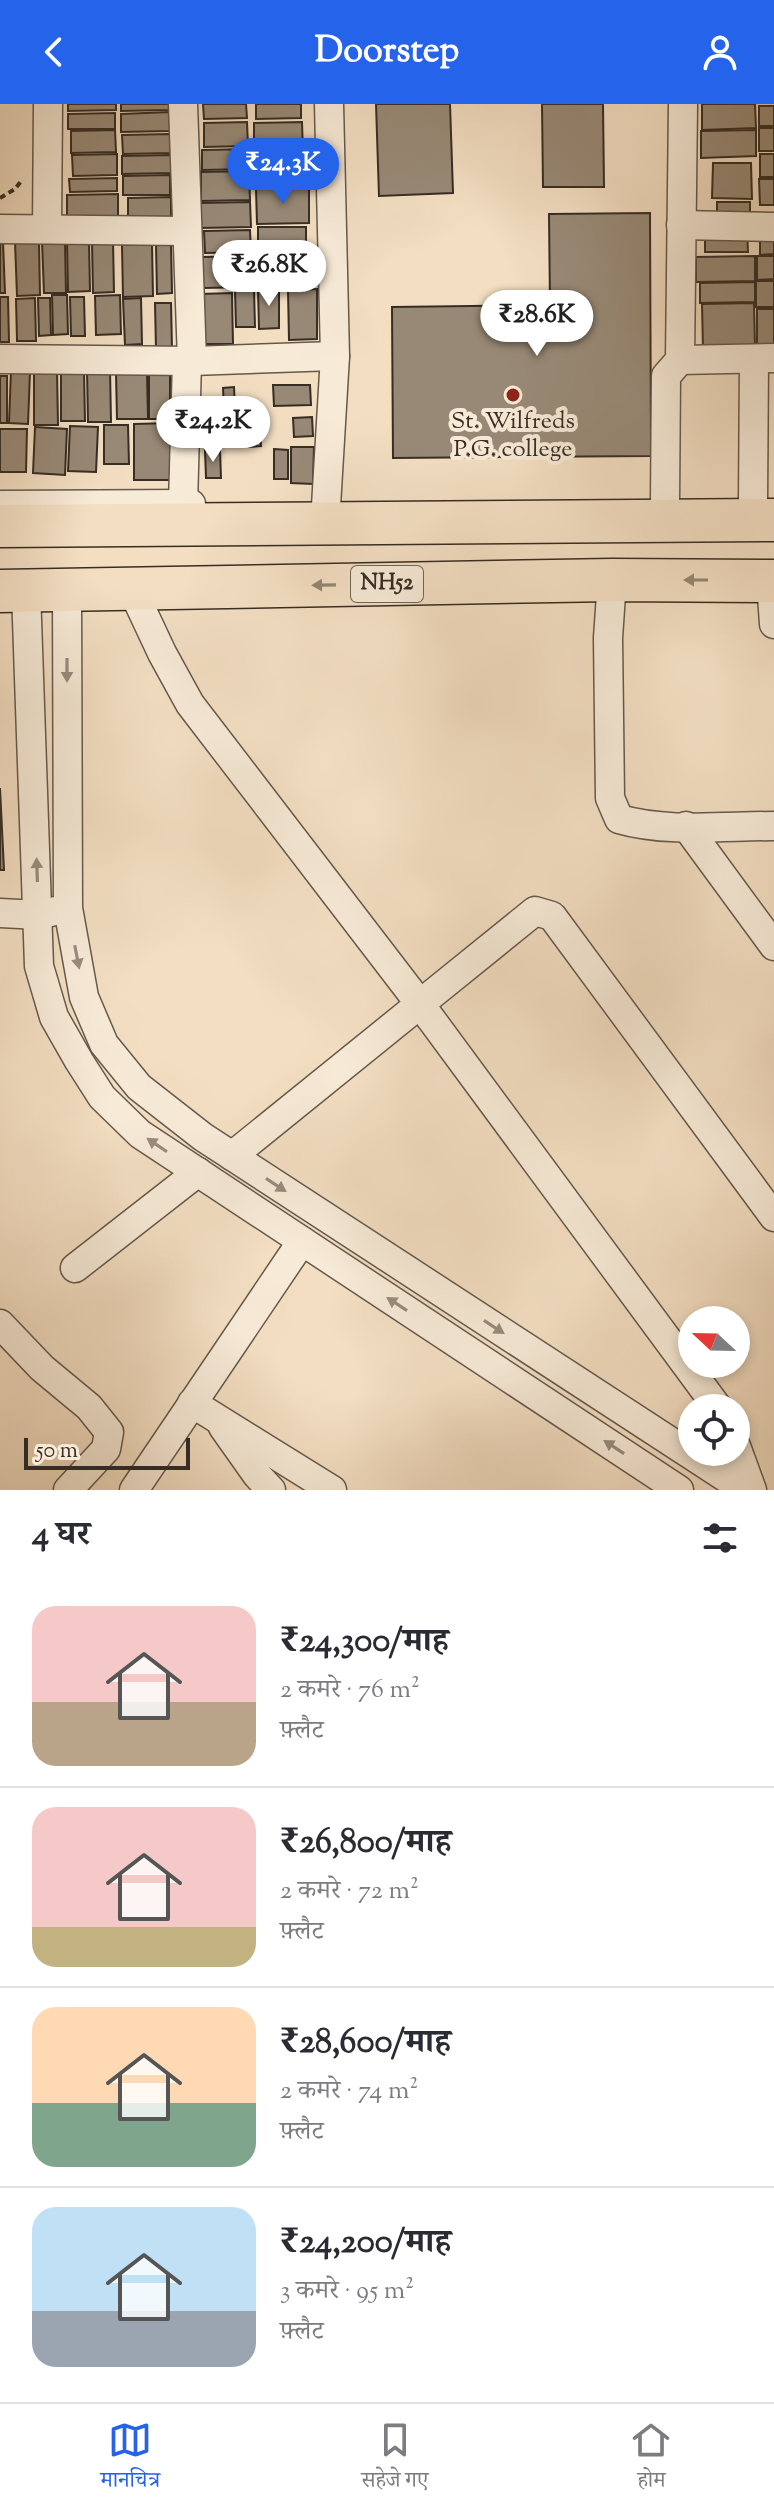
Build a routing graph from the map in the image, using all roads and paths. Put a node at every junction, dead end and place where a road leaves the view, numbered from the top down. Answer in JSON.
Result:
{"nodes":[{"id":1,"x":48,"y":104,"type":"edge"},
{"id":2,"x":183,"y":104,"type":"edge"},
{"id":3,"x":329,"y":104,"type":"edge"},
{"id":4,"x":683,"y":104,"type":"edge"},
{"id":5,"x":681,"y":225,"type":"junction"},
{"id":6,"x":774,"y":227,"type":"edge"},
{"id":7,"x":0,"y":229,"type":"edge"},
{"id":8,"x":47,"y":229,"type":"junction"},
{"id":9,"x":186,"y":231,"type":"junction"},
{"id":10,"x":335,"y":356,"type":"junction"},
{"id":11,"x":0,"y":359,"type":"edge"},
{"id":12,"x":764,"y":359,"type":"edge"},
{"id":13,"x":680,"y":360,"type":"junction"},
{"id":14,"x":189,"y":361,"type":"junction"},
{"id":15,"x":665,"y":502,"type":"junction"},
{"id":16,"x":183,"y":504,"type":"junction"},
{"id":17,"x":0,"y":505,"type":"edge"},
{"id":18,"x":767,"y":507,"type":"edge"},
{"id":19,"x":326,"y":514,"type":"junction"},
{"id":20,"x":0,"y":526,"type":"edge"},
{"id":21,"x":612,"y":580,"type":"junction"},
{"id":22,"x":773,"y":581,"type":"edge"},
{"id":23,"x":132,"y":589,"type":"junction"},
{"id":24,"x":13,"y":591,"type":"edge"},
{"id":25,"x":67,"y":592,"type":"junction"},
{"id":26,"x":774,"y":624,"type":"edge"},
{"id":27,"x":686,"y":826,"type":"junction"},
{"id":28,"x":774,"y":826,"type":"edge"},
{"id":29,"x":68,"y":908,"type":"junction"},
{"id":30,"x":0,"y":913,"type":"edge"},
{"id":31,"x":39,"y":915,"type":"junction"},
{"id":32,"x":774,"y":946,"type":"edge"},
{"id":33,"x":420,"y":1004,"type":"junction"},
{"id":34,"x":232,"y":1156,"type":"junction"},
{"id":35,"x":198,"y":1172,"type":"junction"},
{"id":36,"x":774,"y":1217,"type":"edge"},
{"id":37,"x":302,"y":1241,"type":"junction"},
{"id":38,"x":75,"y":1268,"type":"dead end"},
{"id":39,"x":0,"y":1324,"type":"edge"},
{"id":40,"x":708,"y":1394,"type":"edge"},
{"id":41,"x":192,"y":1403,"type":"junction"},
{"id":42,"x":219,"y":1419,"type":"junction"},
{"id":43,"x":743,"y":1466,"type":"edge"},
{"id":44,"x":707,"y":1480,"type":"edge"},
{"id":45,"x":68,"y":1490,"type":"edge"},
{"id":46,"x":134,"y":1490,"type":"edge"},
{"id":47,"x":271,"y":1490,"type":"edge"},
{"id":48,"x":332,"y":1490,"type":"edge"},
{"id":49,"x":679,"y":1490,"type":"edge"},
{"id":50,"x":745,"y":1490,"type":"edge"},
{"id":51,"x":752,"y":1490,"type":"edge"}],
"edges":[{"from":1,"to":8,"type":"street"},
{"from":2,"to":9,"type":"street"},
{"from":3,"to":10,"type":"street"},
{"from":4,"to":5,"type":"street"},
{"from":5,"to":6,"type":"street"},
{"from":5,"to":13,"type":"street"},
{"from":7,"to":8,"type":"street"},
{"from":8,"to":9,"type":"street"},
{"from":9,"to":14,"type":"street"},
{"from":10,"to":14,"type":"street"},
{"from":10,"to":19,"type":"street"},
{"from":11,"to":14,"type":"street"},
{"from":12,"to":13,"type":"street"},
{"from":12,"to":18,"type":"street"},
{"from":13,"to":15,"type":"street"},
{"from":14,"to":16,"type":"street"},
{"from":15,"to":18,"type":"street"},
{"from":15,"to":19,"type":"street"},
{"from":16,"to":17,"type":"street"},
{"from":16,"to":19,"type":"street"},
{"from":18,"to":19,"type":"highway"},
{"from":19,"to":20,"type":"highway"},
{"from":22,"to":21,"type":"highway","number":"NH52","one_way":true},
{"from":21,"to":23,"type":"highway","number":"NH52","one_way":true},
{"from":21,"to":27,"type":"street"},
{"from":22,"to":26,"type":"street"},
{"from":23,"to":25,"type":"highway","number":"NH52"},
{"from":23,"to":33,"type":"street"},
{"from":24,"to":25,"type":"highway","number":"NH52"},
{"from":31,"to":24,"type":"street","one_way":true},
{"from":25,"to":29,"type":"street","one_way":true},
{"from":27,"to":28,"type":"street"},
{"from":27,"to":32,"type":"street"},
{"from":29,"to":31,"type":"street"},
{"from":29,"to":34,"type":"street","one_way":true},
{"from":30,"to":31,"type":"street"},
{"from":35,"to":31,"type":"street","one_way":true},
{"from":33,"to":34,"type":"street"},
{"from":33,"to":36,"type":"street"},
{"from":33,"to":40,"type":"street"},
{"from":34,"to":44,"type":"street","one_way":true},
{"from":35,"to":37,"type":"street"},
{"from":35,"to":38,"type":"street"},
{"from":37,"to":41,"type":"street"},
{"from":49,"to":37,"type":"street","one_way":true},
{"from":39,"to":45,"type":"street"},
{"from":41,"to":42,"type":"street"},
{"from":41,"to":46,"type":"street"},
{"from":42,"to":47,"type":"street"},
{"from":42,"to":48,"type":"street"},
{"from":43,"to":51,"type":"street"},
{"from":44,"to":50,"type":"street"}]}
